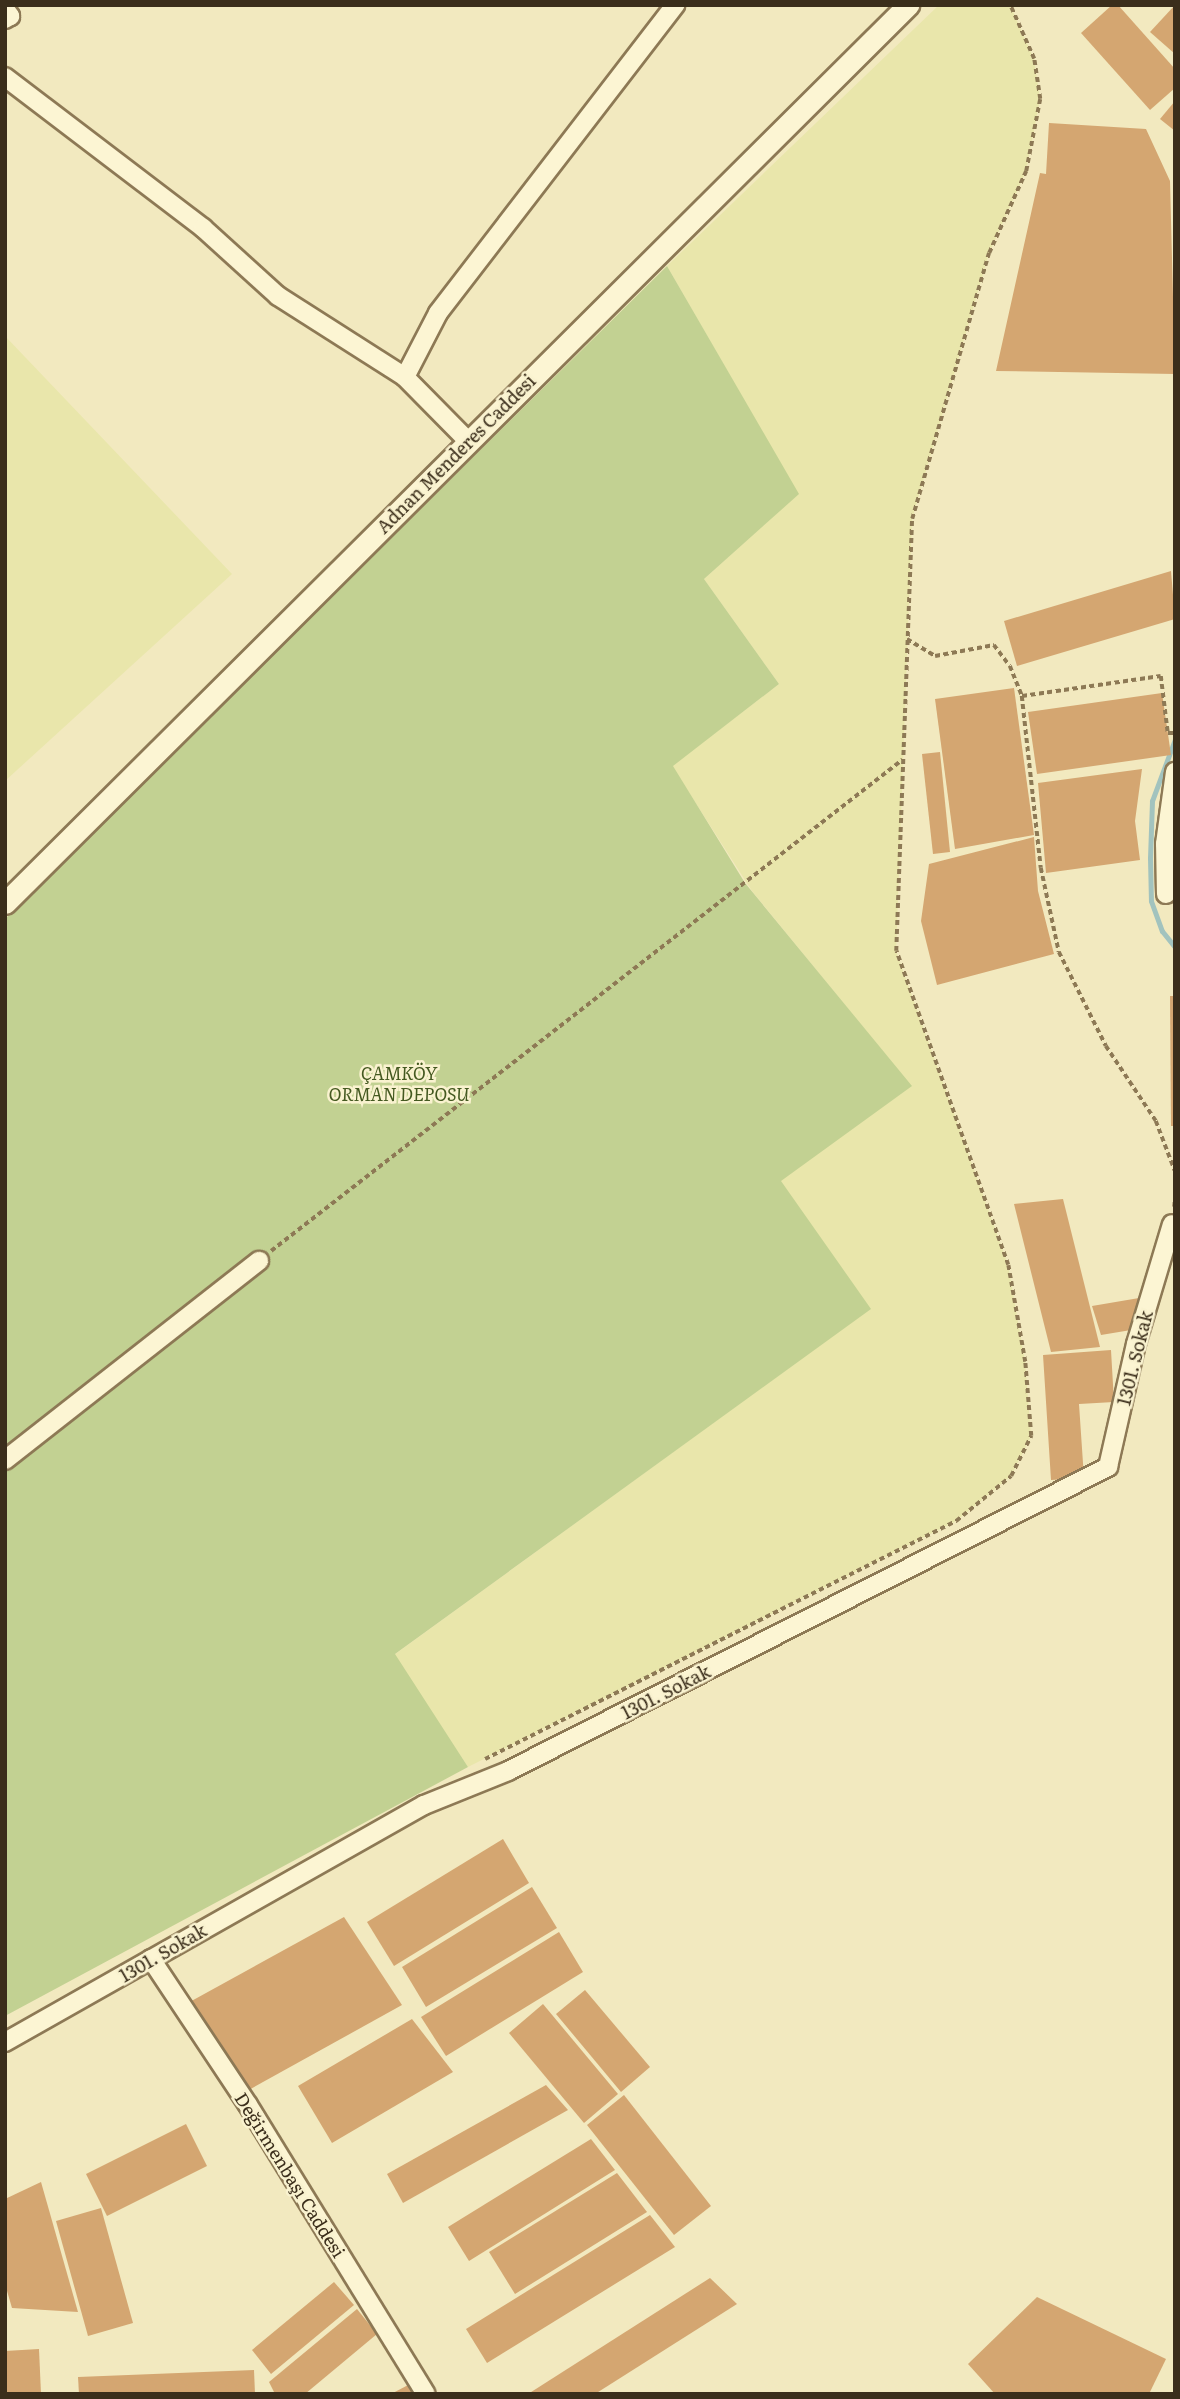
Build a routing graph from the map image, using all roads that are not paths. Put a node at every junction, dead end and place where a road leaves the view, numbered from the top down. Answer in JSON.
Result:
{"nodes":[{"id":1,"x":675,"y":5,"type":"edge"},
{"id":2,"x":908,"y":5,"type":"edge"},
{"id":3,"x":5,"y":9,"type":"edge"},
{"id":4,"x":5,"y":19,"type":"edge"},
{"id":5,"x":5,"y":77,"type":"edge"},
{"id":6,"x":405,"y":377,"type":"junction"},
{"id":7,"x":469,"y":442,"type":"junction"},
{"id":8,"x":1175,"y":772,"type":"edge"},
{"id":9,"x":1166,"y":894,"type":"dead end"},
{"id":10,"x":5,"y":903,"type":"edge"},
{"id":11,"x":1172,"y":1223,"type":"dead end"},
{"id":12,"x":259,"y":1261,"type":"road end"},
{"id":13,"x":5,"y":1460,"type":"edge"},
{"id":14,"x":151,"y":1959,"type":"junction"},
{"id":15,"x":5,"y":2042,"type":"edge"},
{"id":16,"x":426,"y":2394,"type":"edge"}],
"edges":[{"from":1,"to":6,"type":"street"},
{"from":2,"to":7,"type":"street","name":"Adnan Menderes Caddesi"},
{"from":3,"to":4,"type":"street"},
{"from":5,"to":6,"type":"street"},
{"from":6,"to":7,"type":"street"},
{"from":7,"to":10,"type":"street","name":"Adnan Menderes Caddesi"},
{"from":8,"to":9,"type":"street"},
{"from":11,"to":14,"type":"street","name":"1301. Sokak"},
{"from":12,"to":13,"type":"street"},
{"from":14,"to":15,"type":"street","name":"1301. Sokak"},
{"from":14,"to":16,"type":"street","name":"Değirmenbaşı Caddesi"}]}
